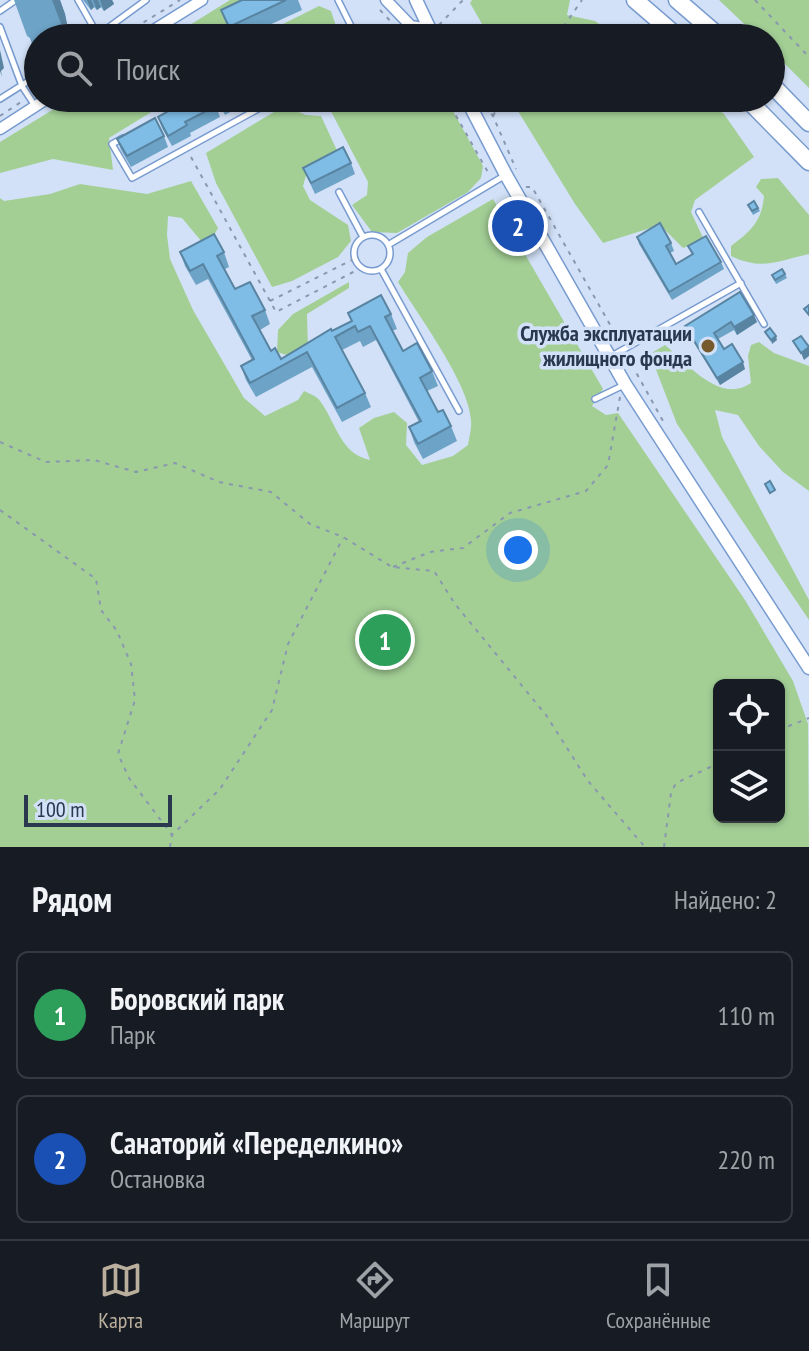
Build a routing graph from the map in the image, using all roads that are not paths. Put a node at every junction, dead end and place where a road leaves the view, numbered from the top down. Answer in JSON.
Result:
{"nodes":[{"id":1,"x":16,"y":0,"type":"edge"},
{"id":2,"x":78,"y":0,"type":"edge"},
{"id":3,"x":146,"y":0,"type":"edge"},
{"id":4,"x":202,"y":0,"type":"edge"},
{"id":5,"x":338,"y":0,"type":"edge"},
{"id":6,"x":412,"y":0,"type":"edge"},
{"id":7,"x":635,"y":0,"type":"edge"},
{"id":8,"x":677,"y":0,"type":"edge"},
{"id":9,"x":383,"y":4,"type":"edge"},
{"id":10,"x":0,"y":11,"type":"edge"},
{"id":11,"x":90,"y":24,"type":"edge"},
{"id":12,"x":114,"y":24,"type":"edge"},
{"id":13,"x":163,"y":24,"type":"edge"},
{"id":14,"x":350,"y":24,"type":"edge"},
{"id":15,"x":408,"y":24,"type":"edge"},
{"id":16,"x":430,"y":24,"type":"edge"},
{"id":17,"x":663,"y":24,"type":"edge"},
{"id":18,"x":705,"y":24,"type":"edge"},
{"id":19,"x":0,"y":27,"type":"edge"},
{"id":20,"x":22,"y":86,"type":"junction"},
{"id":21,"x":24,"y":89,"type":"edge"},
{"id":22,"x":785,"y":98,"type":"edge"},
{"id":23,"x":0,"y":99,"type":"edge"},
{"id":24,"x":27,"y":112,"type":"edge"},
{"id":25,"x":253,"y":112,"type":"edge"},
{"id":26,"x":474,"y":112,"type":"edge"},
{"id":27,"x":760,"y":112,"type":"edge"},
{"id":28,"x":809,"y":123,"type":"edge"},
{"id":29,"x":0,"y":129,"type":"edge"},
{"id":30,"x":124,"y":138,"type":"edge"},
{"id":31,"x":809,"y":162,"type":"edge"},
{"id":32,"x":512,"y":174,"type":"junction"},
{"id":33,"x":339,"y":192,"type":"dead end"},
{"id":34,"x":699,"y":212,"type":"dead end"},
{"id":35,"x":363,"y":237,"type":"junction"},
{"id":36,"x":388,"y":245,"type":"junction"},
{"id":37,"x":381,"y":269,"type":"junction"},
{"id":38,"x":741,"y":283,"type":"junction"},
{"id":39,"x":764,"y":324,"type":"dead end"},
{"id":40,"x":609,"y":358,"type":"junction"},
{"id":41,"x":623,"y":389,"type":"junction"},
{"id":42,"x":595,"y":399,"type":"dead end"},
{"id":43,"x":459,"y":411,"type":"dead end"},
{"id":44,"x":809,"y":668,"type":"edge"}],
"edges":[{"from":1,"to":10,"type":"lane"},
{"from":2,"to":11,"type":"lane"},
{"from":3,"to":12,"type":"lane"},
{"from":4,"to":13,"type":"street"},
{"from":5,"to":14,"type":"lane"},
{"from":6,"to":16,"type":"street"},
{"from":7,"to":17,"type":"main road"},
{"from":8,"to":18,"type":"main road"},
{"from":9,"to":15,"type":"street"},
{"from":19,"to":20,"type":"lane"},
{"from":20,"to":21,"type":"lane"},
{"from":20,"to":23,"type":"lane"},
{"from":22,"to":28,"type":"main road"},
{"from":24,"to":29,"type":"street"},
{"from":25,"to":30,"type":"lane"},
{"from":26,"to":32,"type":"street"},
{"from":27,"to":31,"type":"main road"},
{"from":32,"to":36,"type":"lane"},
{"from":32,"to":40,"type":"street"},
{"from":33,"to":35,"type":"lane"},
{"from":34,"to":38,"type":"lane"},
{"from":35,"to":36,"type":"lane"},
{"from":35,"to":37,"type":"lane"},
{"from":36,"to":37,"type":"lane"},
{"from":37,"to":43,"type":"lane"},
{"from":38,"to":39,"type":"lane"},
{"from":38,"to":40,"type":"lane"},
{"from":40,"to":41,"type":"street"},
{"from":41,"to":42,"type":"lane"},
{"from":41,"to":44,"type":"street"}]}
